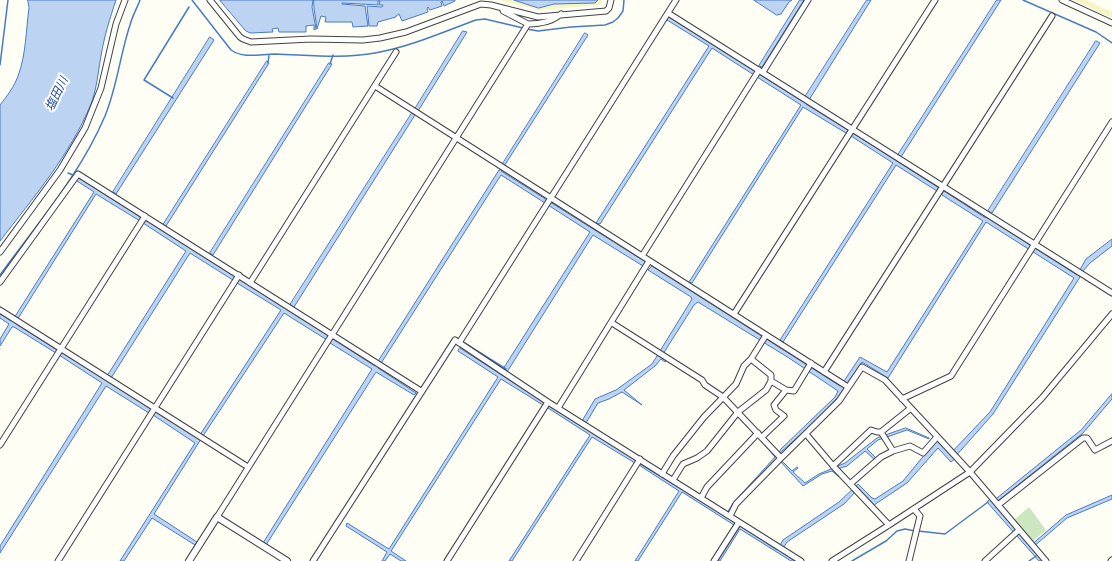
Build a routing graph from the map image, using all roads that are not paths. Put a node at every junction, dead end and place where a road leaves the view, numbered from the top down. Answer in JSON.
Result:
{"nodes":[{"id":1,"x":125,"y":0,"type":"edge"},
{"id":2,"x":210,"y":0,"type":"edge"},
{"id":3,"x":611,"y":0,"type":"edge"},
{"id":4,"x":676,"y":0,"type":"edge"},
{"id":5,"x":808,"y":0,"type":"edge"},
{"id":6,"x":935,"y":0,"type":"edge"},
{"id":7,"x":1062,"y":0,"type":"edge"},
{"id":8,"x":502,"y":8,"type":"junction"},
{"id":9,"x":668,"y":13,"type":"junction"},
{"id":10,"x":561,"y":14,"type":"junction"},
{"id":11,"x":1052,"y":16,"type":"dead end"},
{"id":12,"x":1103,"y":18,"type":"junction"},
{"id":13,"x":1112,"y":23,"type":"edge"},
{"id":14,"x":528,"y":25,"type":"junction"},
{"id":15,"x":1112,"y":26,"type":"edge"},
{"id":16,"x":396,"y":52,"type":"dead end"},
{"id":17,"x":758,"y":71,"type":"junction"},
{"id":18,"x":375,"y":86,"type":"junction"},
{"id":19,"x":1112,"y":122,"type":"edge"},
{"id":20,"x":852,"y":129,"type":"junction"},
{"id":21,"x":456,"y":138,"type":"junction"},
{"id":22,"x":943,"y":187,"type":"junction"},
{"id":23,"x":548,"y":202,"type":"junction"},
{"id":24,"x":144,"y":219,"type":"junction"},
{"id":25,"x":1034,"y":245,"type":"junction"},
{"id":26,"x":0,"y":252,"type":"edge"},
{"id":27,"x":642,"y":256,"type":"junction"},
{"id":28,"x":648,"y":264,"type":"junction"},
{"id":29,"x":237,"y":278,"type":"junction"},
{"id":30,"x":0,"y":282,"type":"edge"},
{"id":31,"x":250,"y":283,"type":"junction"},
{"id":32,"x":1112,"y":293,"type":"edge"},
{"id":33,"x":0,"y":310,"type":"edge"},
{"id":34,"x":734,"y":314,"type":"junction"},
{"id":35,"x":1112,"y":314,"type":"edge"},
{"id":36,"x":612,"y":323,"type":"junction"},
{"id":37,"x":765,"y":336,"type":"junction"},
{"id":38,"x":331,"y":338,"type":"junction"},
{"id":39,"x":459,"y":343,"type":"junction"},
{"id":40,"x":59,"y":351,"type":"junction"},
{"id":41,"x":751,"y":359,"type":"junction"},
{"id":42,"x":811,"y":363,"type":"junction"},
{"id":43,"x":824,"y":372,"type":"junction"},
{"id":44,"x":771,"y":381,"type":"junction"},
{"id":45,"x":845,"y":386,"type":"junction"},
{"id":46,"x":786,"y":390,"type":"junction"},
{"id":47,"x":421,"y":391,"type":"junction"},
{"id":48,"x":723,"y":397,"type":"junction"},
{"id":49,"x":902,"y":399,"type":"junction"},
{"id":50,"x":548,"y":402,"type":"junction"},
{"id":51,"x":558,"y":408,"type":"junction"},
{"id":52,"x":911,"y":408,"type":"junction"},
{"id":53,"x":153,"y":411,"type":"junction"},
{"id":54,"x":738,"y":412,"type":"junction"},
{"id":55,"x":806,"y":434,"type":"junction"},
{"id":56,"x":760,"y":435,"type":"junction"},
{"id":57,"x":883,"y":436,"type":"junction"},
{"id":58,"x":937,"y":437,"type":"junction"},
{"id":59,"x":1112,"y":440,"type":"edge"},
{"id":60,"x":0,"y":445,"type":"edge"},
{"id":61,"x":893,"y":451,"type":"junction"},
{"id":62,"x":779,"y":456,"type":"junction"},
{"id":63,"x":640,"y":460,"type":"junction"},
{"id":64,"x":248,"y":467,"type":"junction"},
{"id":65,"x":834,"y":468,"type":"junction"},
{"id":66,"x":970,"y":472,"type":"junction"},
{"id":67,"x":662,"y":474,"type":"junction"},
{"id":68,"x":673,"y":480,"type":"junction"},
{"id":69,"x":854,"y":488,"type":"junction"},
{"id":70,"x":701,"y":498,"type":"junction"},
{"id":71,"x":996,"y":503,"type":"junction"},
{"id":72,"x":914,"y":509,"type":"junction"},
{"id":73,"x":730,"y":516,"type":"junction"},
{"id":74,"x":217,"y":517,"type":"junction"},
{"id":75,"x":739,"y":522,"type":"junction"},
{"id":76,"x":889,"y":525,"type":"junction"},
{"id":77,"x":1019,"y":530,"type":"junction"},
{"id":78,"x":58,"y":561,"type":"edge"},
{"id":79,"x":189,"y":561,"type":"edge"},
{"id":80,"x":287,"y":561,"type":"edge"},
{"id":81,"x":313,"y":561,"type":"edge"},
{"id":82,"x":447,"y":561,"type":"edge"},
{"id":83,"x":576,"y":561,"type":"edge"},
{"id":84,"x":714,"y":561,"type":"edge"},
{"id":85,"x":801,"y":561,"type":"edge"},
{"id":86,"x":832,"y":561,"type":"edge"},
{"id":87,"x":909,"y":561,"type":"edge"},
{"id":88,"x":985,"y":561,"type":"edge"},
{"id":89,"x":1046,"y":561,"type":"edge"}],
"edges":[{"from":1,"to":26,"type":"street"},
{"from":2,"to":8,"type":"street"},
{"from":3,"to":10,"type":"street"},
{"from":4,"to":9,"type":"street"},
{"from":5,"to":17,"type":"street"},
{"from":6,"to":20,"type":"street"},
{"from":7,"to":12,"type":"street"},
{"from":8,"to":10,"type":"street"},
{"from":8,"to":14,"type":"street"},
{"from":9,"to":17,"type":"street"},
{"from":9,"to":23,"type":"street"},
{"from":10,"to":14,"type":"street"},
{"from":11,"to":22,"type":"street"},
{"from":12,"to":13,"type":"street"},
{"from":12,"to":15,"type":"street"},
{"from":14,"to":21,"type":"street"},
{"from":16,"to":18,"type":"street"},
{"from":17,"to":20,"type":"street"},
{"from":17,"to":27,"type":"street"},
{"from":18,"to":21,"type":"street"},
{"from":18,"to":31,"type":"street"},
{"from":19,"to":25,"type":"street"},
{"from":20,"to":22,"type":"street"},
{"from":20,"to":34,"type":"street"},
{"from":21,"to":23,"type":"street"},
{"from":21,"to":38,"type":"street"},
{"from":22,"to":25,"type":"street"},
{"from":22,"to":43,"type":"street"},
{"from":23,"to":27,"type":"street"},
{"from":23,"to":39,"type":"street"},
{"from":24,"to":29,"type":"street"},
{"from":24,"to":30,"type":"street"},
{"from":24,"to":40,"type":"street"},
{"from":25,"to":32,"type":"street"},
{"from":25,"to":49,"type":"street"},
{"from":27,"to":28,"type":"street"},
{"from":28,"to":34,"type":"street"},
{"from":28,"to":36,"type":"street"},
{"from":29,"to":31,"type":"street"},
{"from":29,"to":53,"type":"street"},
{"from":31,"to":38,"type":"street"},
{"from":33,"to":40,"type":"street"},
{"from":34,"to":37,"type":"street"},
{"from":35,"to":66,"type":"street"},
{"from":36,"to":48,"type":"street"},
{"from":36,"to":51,"type":"street"},
{"from":37,"to":41,"type":"street"},
{"from":37,"to":42,"type":"street"},
{"from":38,"to":47,"type":"street"},
{"from":38,"to":64,"type":"street"},
{"from":39,"to":47,"type":"street"},
{"from":39,"to":50,"type":"street"},
{"from":40,"to":53,"type":"street"},
{"from":40,"to":60,"type":"street"},
{"from":41,"to":44,"type":"street"},
{"from":41,"to":48,"type":"street"},
{"from":42,"to":43,"type":"street"},
{"from":42,"to":46,"type":"street"},
{"from":43,"to":45,"type":"street"},
{"from":44,"to":46,"type":"street"},
{"from":44,"to":54,"type":"street"},
{"from":45,"to":49,"type":"street"},
{"from":45,"to":55,"type":"street"},
{"from":46,"to":56,"type":"street"},
{"from":47,"to":81,"type":"street"},
{"from":48,"to":54,"type":"street"},
{"from":48,"to":67,"type":"street"},
{"from":49,"to":52,"type":"street"},
{"from":50,"to":51,"type":"street"},
{"from":50,"to":82,"type":"street"},
{"from":51,"to":63,"type":"street"},
{"from":52,"to":57,"type":"street"},
{"from":52,"to":58,"type":"street"},
{"from":53,"to":64,"type":"street"},
{"from":53,"to":78,"type":"street"},
{"from":54,"to":56,"type":"street"},
{"from":54,"to":68,"type":"street"},
{"from":55,"to":62,"type":"street"},
{"from":55,"to":65,"type":"street"},
{"from":56,"to":62,"type":"street"},
{"from":56,"to":70,"type":"street"},
{"from":57,"to":61,"type":"street"},
{"from":57,"to":65,"type":"street"},
{"from":58,"to":61,"type":"street"},
{"from":58,"to":66,"type":"street"},
{"from":59,"to":71,"type":"street"},
{"from":61,"to":69,"type":"street"},
{"from":62,"to":73,"type":"street"},
{"from":63,"to":67,"type":"street"},
{"from":63,"to":83,"type":"street"},
{"from":64,"to":74,"type":"street"},
{"from":65,"to":69,"type":"street"},
{"from":66,"to":71,"type":"street"},
{"from":66,"to":72,"type":"street"},
{"from":67,"to":68,"type":"street"},
{"from":68,"to":70,"type":"street"},
{"from":69,"to":76,"type":"street"},
{"from":70,"to":73,"type":"street"},
{"from":71,"to":77,"type":"street"},
{"from":72,"to":76,"type":"street"},
{"from":72,"to":87,"type":"street"},
{"from":73,"to":75,"type":"street"},
{"from":74,"to":79,"type":"street"},
{"from":74,"to":80,"type":"street"},
{"from":75,"to":84,"type":"street"},
{"from":75,"to":85,"type":"street"},
{"from":76,"to":86,"type":"street"},
{"from":77,"to":88,"type":"street"},
{"from":77,"to":89,"type":"street"}]}
